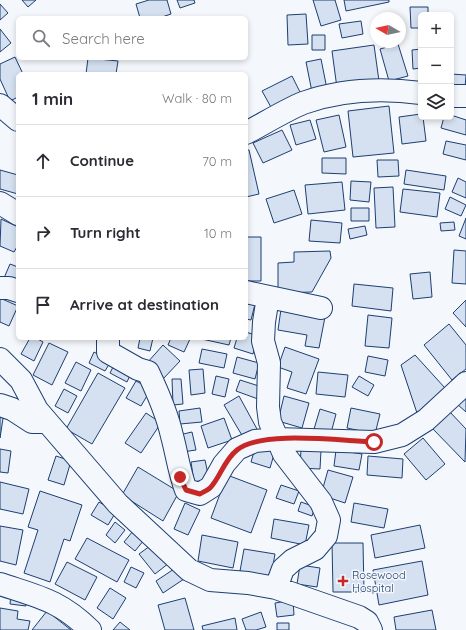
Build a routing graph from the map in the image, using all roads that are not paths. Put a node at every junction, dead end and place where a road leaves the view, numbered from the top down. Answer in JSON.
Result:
{"nodes":[{"id":1,"x":418,"y":94,"type":"edge"},
{"id":2,"x":454,"y":96,"type":"edge"},
{"id":3,"x":466,"y":96,"type":"edge"},
{"id":4,"x":0,"y":105,"type":"edge"},
{"id":5,"x":16,"y":118,"type":"edge"},
{"id":6,"x":248,"y":132,"type":"edge"},
{"id":7,"x":0,"y":203,"type":"edge"},
{"id":8,"x":16,"y":213,"type":"edge"},
{"id":9,"x":0,"y":288,"type":"edge"},
{"id":10,"x":16,"y":291,"type":"edge"},
{"id":11,"x":248,"y":292,"type":"edge"},
{"id":12,"x":268,"y":297,"type":"junction"},
{"id":13,"x":321,"y":308,"type":"dead end"},
{"id":14,"x":108,"y":340,"type":"edge"},
{"id":15,"x":0,"y":359,"type":"edge"},
{"id":16,"x":466,"y":383,"type":"edge"},
{"id":17,"x":0,"y":406,"type":"edge"},
{"id":18,"x":47,"y":422,"type":"junction"},
{"id":19,"x":277,"y":438,"type":"junction"},
{"id":20,"x":0,"y":584,"type":"edge"},
{"id":21,"x":276,"y":588,"type":"junction"},
{"id":22,"x":90,"y":630,"type":"edge"},
{"id":23,"x":371,"y":630,"type":"edge"}],
"edges":[{"from":1,"to":6,"type":"street"},
{"from":2,"to":3,"type":"street"},
{"from":4,"to":5,"type":"street"},
{"from":7,"to":8,"type":"street"},
{"from":9,"to":10,"type":"street"},
{"from":11,"to":12,"type":"street"},
{"from":12,"to":13,"type":"street"},
{"from":12,"to":19,"type":"street"},
{"from":14,"to":19,"type":"street"},
{"from":15,"to":18,"type":"street"},
{"from":16,"to":19,"type":"street"},
{"from":17,"to":18,"type":"street"},
{"from":18,"to":21,"type":"street"},
{"from":19,"to":21,"type":"street"},
{"from":20,"to":22,"type":"street"},
{"from":21,"to":23,"type":"street"}]}
